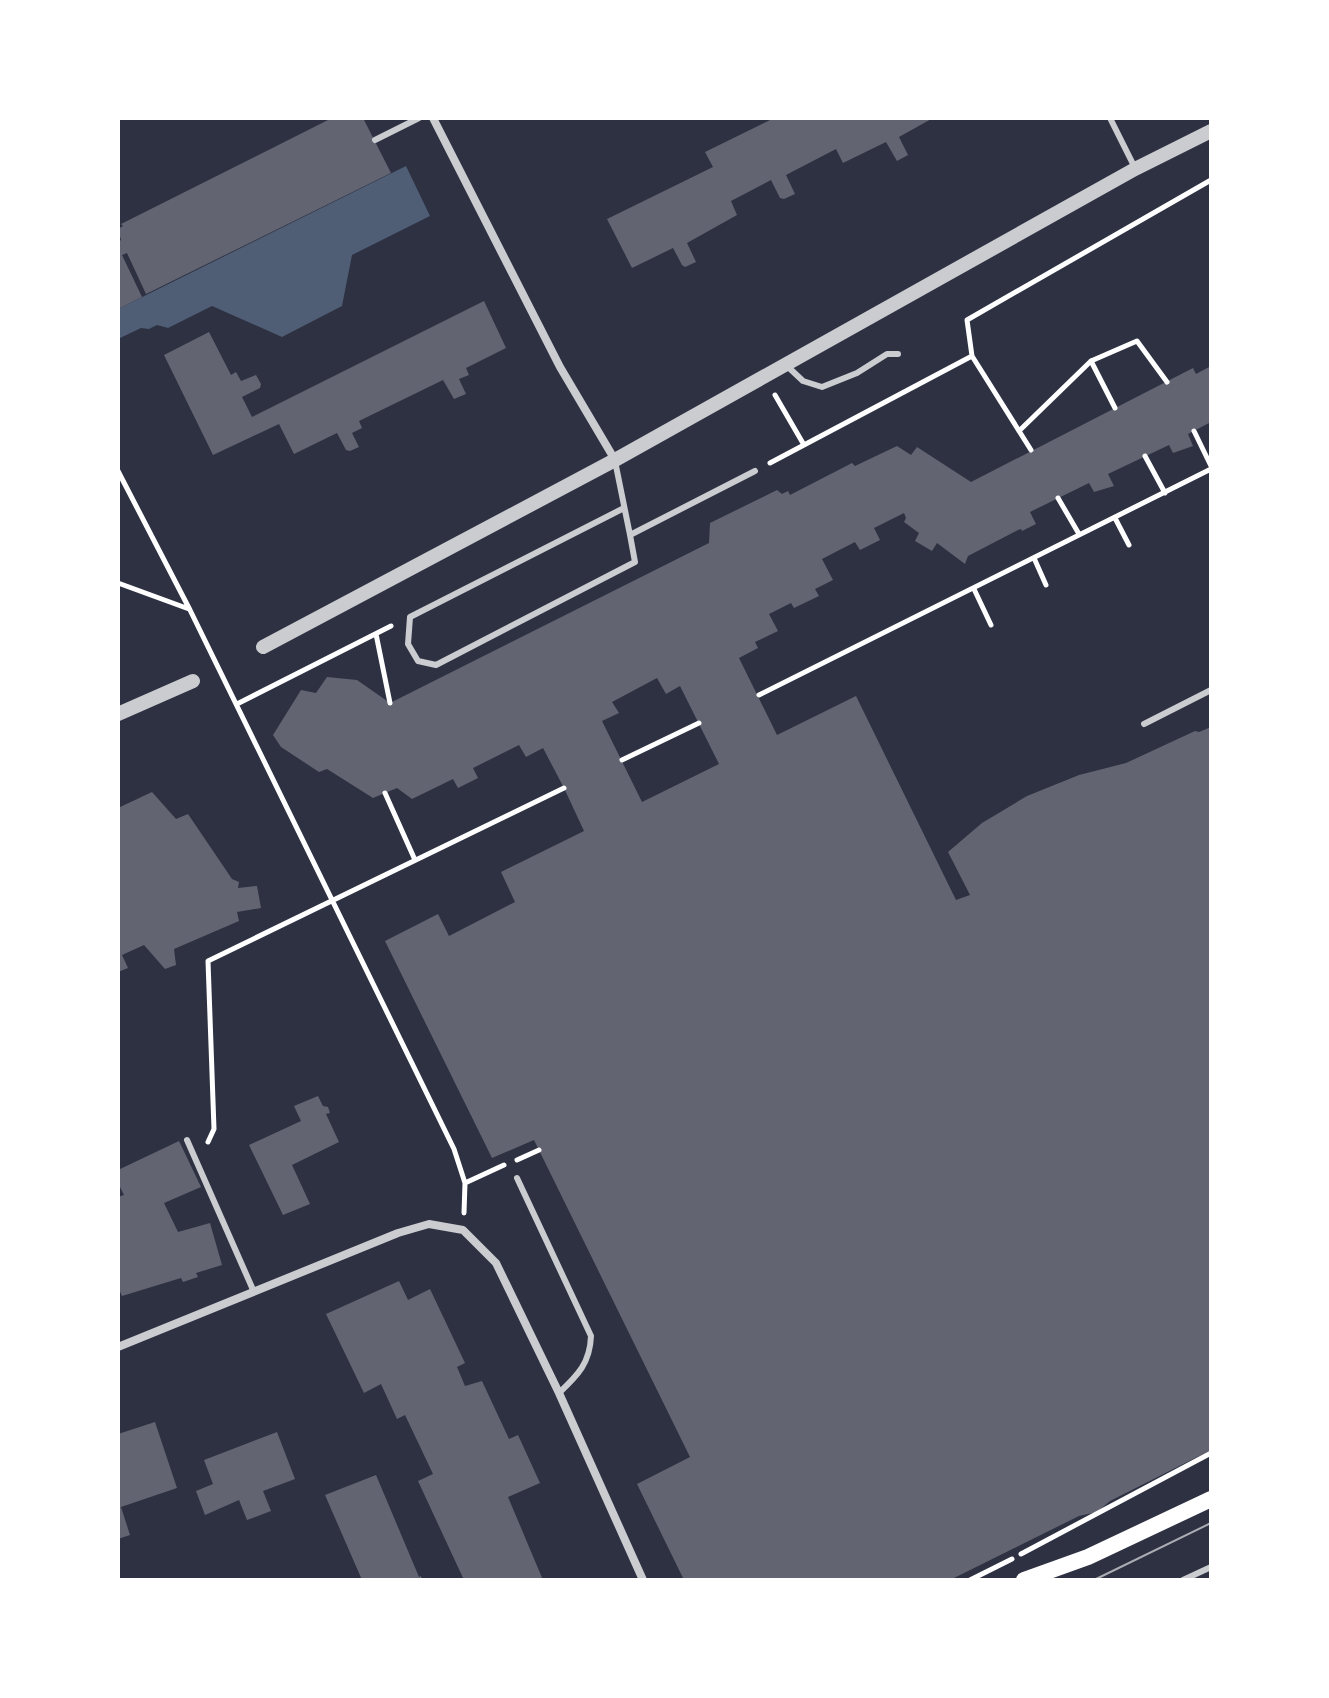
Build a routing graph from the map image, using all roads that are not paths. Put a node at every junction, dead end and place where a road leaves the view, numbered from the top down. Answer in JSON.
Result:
{"nodes":[{"id":1,"x":419,"y":118,"type":"edge"},
{"id":2,"x":433,"y":118,"type":"edge"},
{"id":3,"x":1110,"y":118,"type":"edge"},
{"id":4,"x":1211,"y":131,"type":"edge"},
{"id":5,"x":375,"y":140,"type":"dead end"},
{"id":6,"x":1135,"y":169,"type":"junction"},
{"id":7,"x":898,"y":354,"type":"dead end"},
{"id":8,"x":786,"y":365,"type":"junction"},
{"id":9,"x":615,"y":460,"type":"junction"},
{"id":10,"x":755,"y":471,"type":"road end"},
{"id":11,"x":624,"y":508,"type":"junction"},
{"id":12,"x":630,"y":535,"type":"junction"},
{"id":13,"x":263,"y":647,"type":"dead end"},
{"id":14,"x":193,"y":681,"type":"dead end"},
{"id":15,"x":1211,"y":690,"type":"edge"},
{"id":16,"x":118,"y":714,"type":"edge"},
{"id":17,"x":1144,"y":724,"type":"dead end"},
{"id":18,"x":187,"y":1140,"type":"dead end"},
{"id":19,"x":517,"y":1178,"type":"dead end"},
{"id":20,"x":254,"y":1292,"type":"junction"},
{"id":21,"x":118,"y":1347,"type":"edge"},
{"id":22,"x":559,"y":1393,"type":"junction"},
{"id":23,"x":1211,"y":1499,"type":"edge"},
{"id":24,"x":1211,"y":1567,"type":"edge"},
{"id":25,"x":643,"y":1580,"type":"edge"},
{"id":26,"x":1024,"y":1580,"type":"edge"},
{"id":27,"x":1183,"y":1580,"type":"edge"}],
"edges":[{"from":1,"to":5,"type":"lane"},
{"from":2,"to":9,"type":"street"},
{"from":3,"to":6,"type":"lane"},
{"from":4,"to":6,"type":"street"},
{"from":6,"to":8,"type":"street"},
{"from":7,"to":8,"type":"lane"},
{"from":8,"to":9,"type":"street"},
{"from":9,"to":11,"type":"lane"},
{"from":9,"to":13,"type":"street"},
{"from":10,"to":12,"type":"lane"},
{"from":11,"to":12,"type":"lane"},
{"from":11,"to":12,"type":"lane"},
{"from":14,"to":16,"type":"street"},
{"from":15,"to":17,"type":"lane"},
{"from":18,"to":20,"type":"lane"},
{"from":19,"to":22,"type":"lane"},
{"from":20,"to":21,"type":"street"},
{"from":20,"to":22,"type":"street"},
{"from":22,"to":25,"type":"street"},
{"from":23,"to":26,"type":"main road"},
{"from":24,"to":27,"type":"lane"}]}
